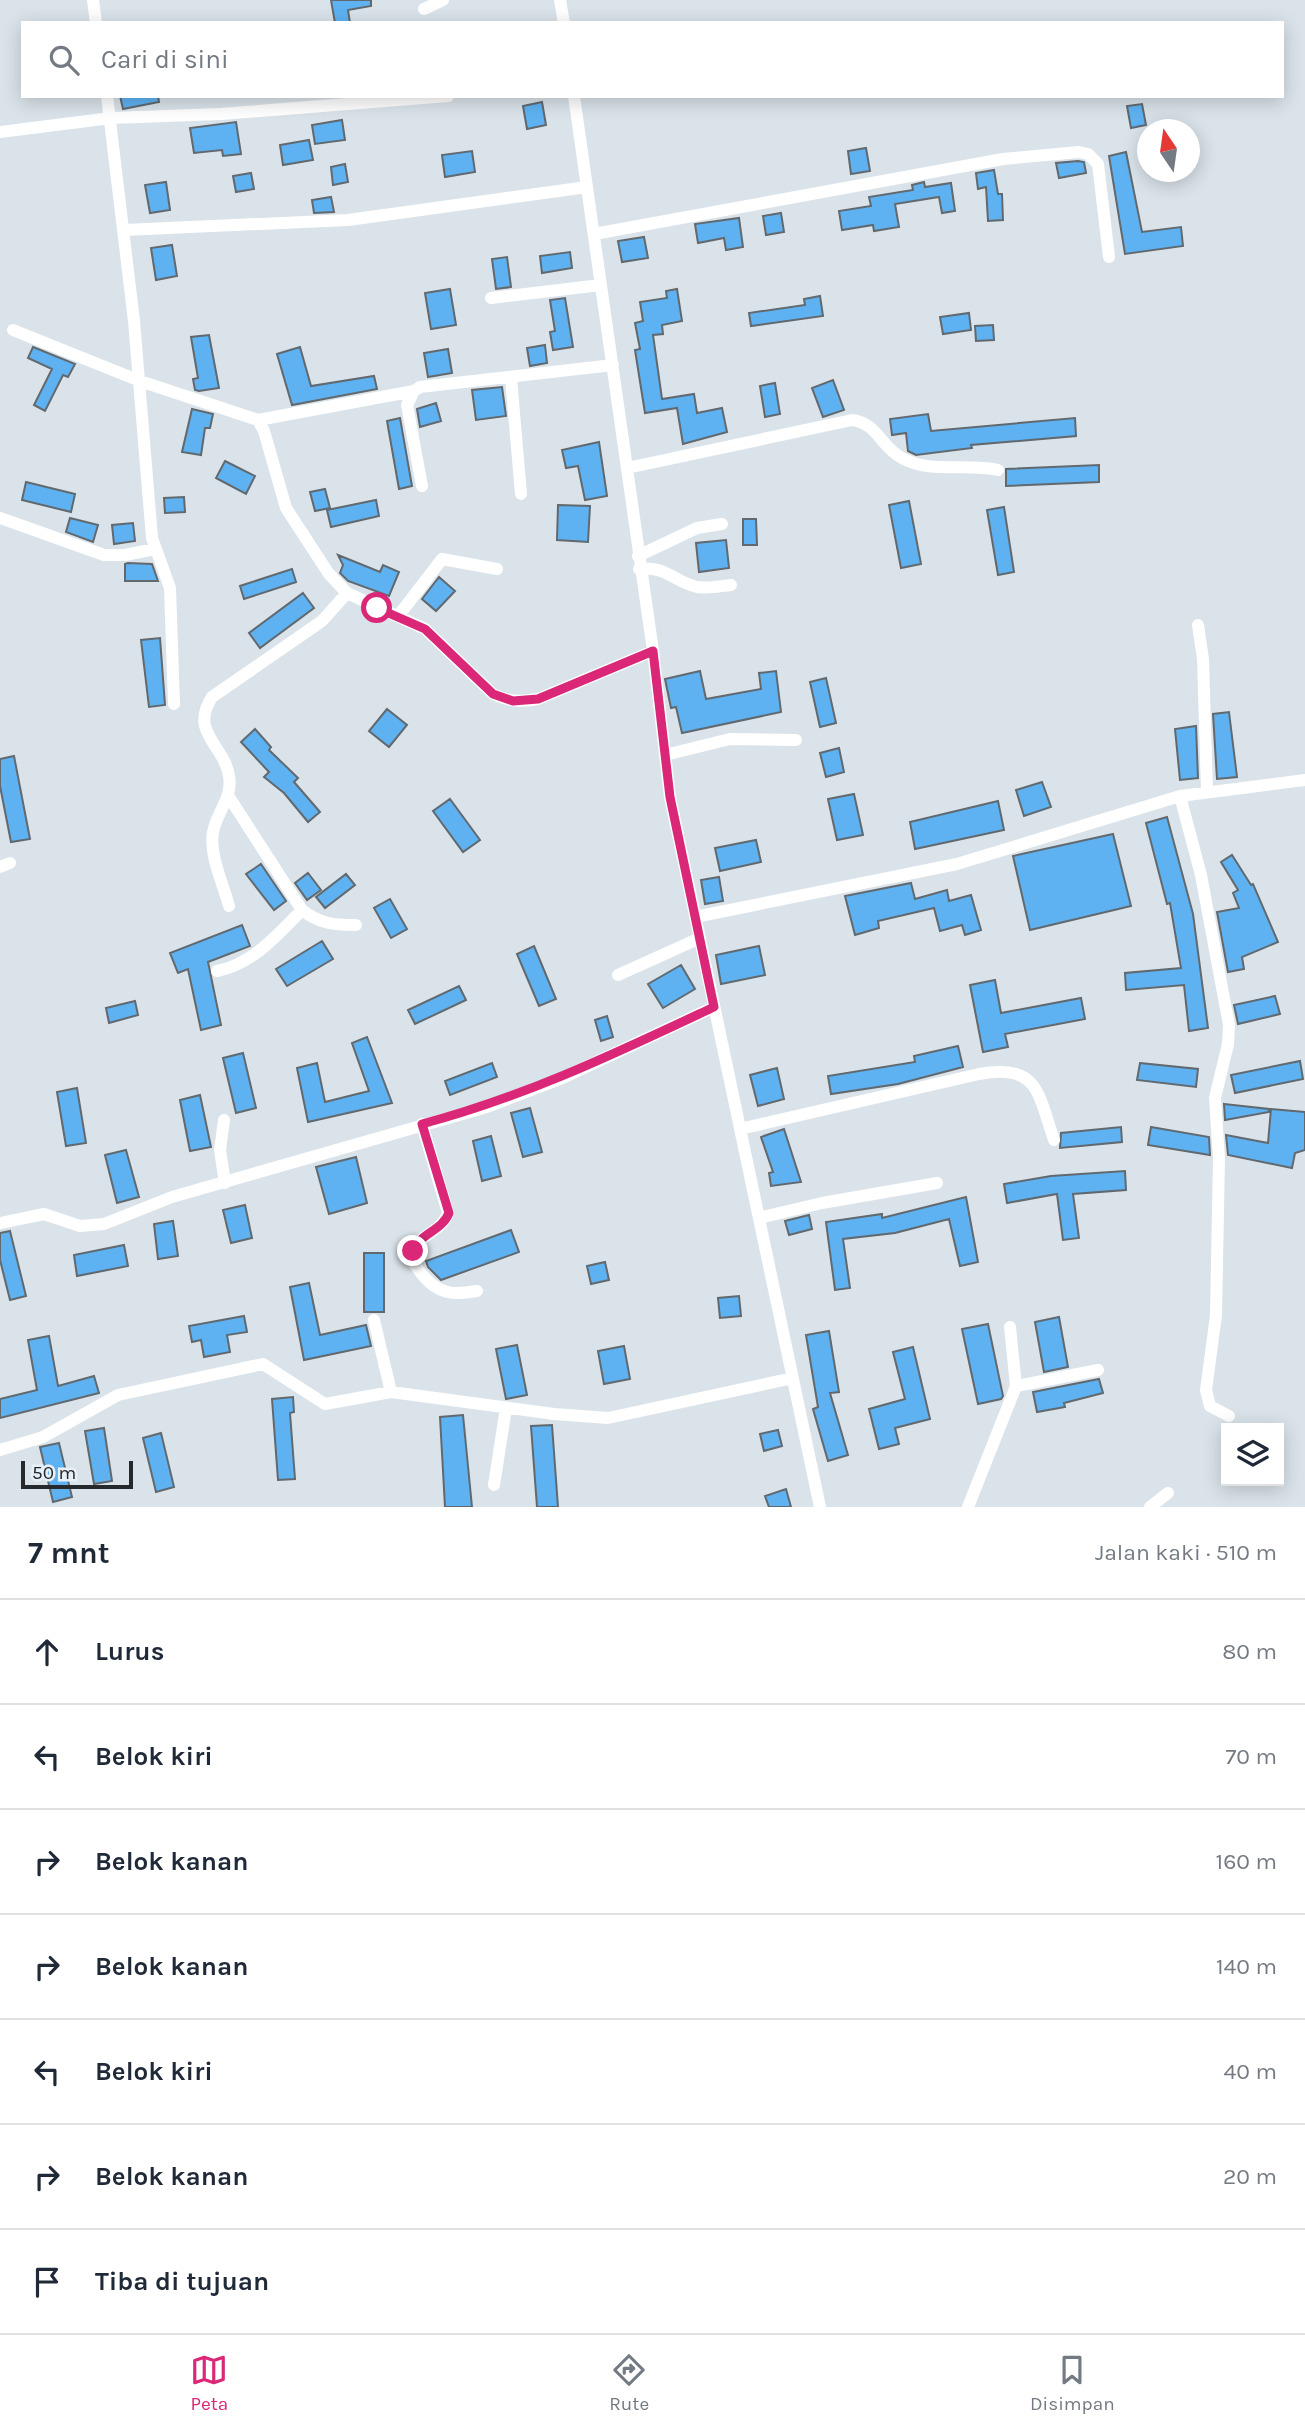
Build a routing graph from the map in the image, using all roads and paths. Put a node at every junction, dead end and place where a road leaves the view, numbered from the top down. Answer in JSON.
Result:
{"nodes":[{"id":1,"x":93,"y":0,"type":"edge"},
{"id":2,"x":443,"y":0,"type":"edge"},
{"id":3,"x":561,"y":0,"type":"edge"},
{"id":4,"x":424,"y":9,"type":"dead end"},
{"id":5,"x":96,"y":21,"type":"edge"},
{"id":6,"x":564,"y":21,"type":"edge"},
{"id":7,"x":107,"y":98,"type":"edge"},
{"id":8,"x":423,"y":98,"type":"edge"},
{"id":9,"x":574,"y":98,"type":"edge"},
{"id":10,"x":111,"y":118,"type":"junction"},
{"id":11,"x":0,"y":132,"type":"edge"},
{"id":12,"x":587,"y":187,"type":"junction"},
{"id":13,"x":124,"y":230,"type":"junction"},
{"id":14,"x":594,"y":234,"type":"junction"},
{"id":15,"x":1109,"y":257,"type":"dead end"},
{"id":16,"x":601,"y":285,"type":"junction"},
{"id":17,"x":491,"y":298,"type":"dead end"},
{"id":18,"x":13,"y":330,"type":"dead end"},
{"id":19,"x":613,"y":365,"type":"junction"},
{"id":20,"x":510,"y":378,"type":"junction"},
{"id":21,"x":140,"y":381,"type":"junction"},
{"id":22,"x":414,"y":391,"type":"junction"},
{"id":23,"x":258,"y":420,"type":"junction"},
{"id":24,"x":626,"y":468,"type":"junction"},
{"id":25,"x":998,"y":470,"type":"dead end"},
{"id":26,"x":422,"y":486,"type":"dead end"},
{"id":27,"x":521,"y":494,"type":"dead end"},
{"id":28,"x":0,"y":518,"type":"edge"},
{"id":29,"x":722,"y":524,"type":"dead end"},
{"id":30,"x":155,"y":549,"type":"junction"},
{"id":31,"x":639,"y":563,"type":"junction"},
{"id":32,"x":497,"y":569,"type":"dead end"},
{"id":33,"x":730,"y":585,"type":"dead end"},
{"id":34,"x":347,"y":593,"type":"junction"},
{"id":35,"x":399,"y":615,"type":"junction"},
{"id":36,"x":1198,"y":625,"type":"dead end"},
{"id":37,"x":653,"y":651,"type":"junction"},
{"id":38,"x":174,"y":704,"type":"dead end"},
{"id":39,"x":796,"y":740,"type":"dead end"},
{"id":40,"x":665,"y":755,"type":"junction"},
{"id":41,"x":1305,"y":780,"type":"edge"},
{"id":42,"x":1207,"y":791,"type":"junction"},
{"id":43,"x":1180,"y":796,"type":"junction"},
{"id":44,"x":229,"y":797,"type":"junction"},
{"id":45,"x":229,"y":906,"type":"dead end"},
{"id":46,"x":302,"y":910,"type":"junction"},
{"id":47,"x":695,"y":916,"type":"junction"},
{"id":48,"x":356,"y":925,"type":"dead end"},
{"id":49,"x":699,"y":938,"type":"junction"},
{"id":50,"x":217,"y":971,"type":"dead end"},
{"id":51,"x":618,"y":975,"type":"dead end"},
{"id":52,"x":714,"y":1007,"type":"junction"},
{"id":53,"x":224,"y":1121,"type":"dead end"},
{"id":54,"x":422,"y":1124,"type":"junction"},
{"id":55,"x":740,"y":1129,"type":"junction"},
{"id":56,"x":1054,"y":1140,"type":"dead end"},
{"id":57,"x":225,"y":1183,"type":"junction"},
{"id":58,"x":937,"y":1183,"type":"dead end"},
{"id":59,"x":759,"y":1218,"type":"junction"},
{"id":60,"x":0,"y":1223,"type":"edge"},
{"id":61,"x":477,"y":1291,"type":"dead end"},
{"id":62,"x":374,"y":1320,"type":"dead end"},
{"id":63,"x":1010,"y":1327,"type":"dead end"},
{"id":64,"x":1098,"y":1370,"type":"dead end"},
{"id":65,"x":793,"y":1378,"type":"junction"},
{"id":66,"x":1016,"y":1386,"type":"junction"},
{"id":67,"x":391,"y":1392,"type":"junction"},
{"id":68,"x":506,"y":1408,"type":"junction"},
{"id":69,"x":1229,"y":1416,"type":"dead end"},
{"id":70,"x":0,"y":1450,"type":"edge"},
{"id":71,"x":494,"y":1485,"type":"dead end"},
{"id":72,"x":1168,"y":1493,"type":"dead end"},
{"id":73,"x":820,"y":1507,"type":"edge"},
{"id":74,"x":968,"y":1507,"type":"edge"},
{"id":75,"x":1150,"y":1507,"type":"edge"}],
"edges":[{"from":1,"to":5,"type":"street"},
{"from":2,"to":4,"type":"street"},
{"from":3,"to":6,"type":"street"},
{"from":7,"to":10,"type":"street"},
{"from":8,"to":10,"type":"street"},
{"from":9,"to":12,"type":"street"},
{"from":10,"to":11,"type":"street"},
{"from":10,"to":13,"type":"street"},
{"from":12,"to":13,"type":"street"},
{"from":12,"to":14,"type":"street"},
{"from":13,"to":21,"type":"street"},
{"from":14,"to":15,"type":"street"},
{"from":14,"to":16,"type":"street"},
{"from":16,"to":17,"type":"street"},
{"from":16,"to":19,"type":"street"},
{"from":18,"to":21,"type":"street"},
{"from":19,"to":20,"type":"street"},
{"from":19,"to":24,"type":"street"},
{"from":20,"to":22,"type":"street"},
{"from":20,"to":27,"type":"street"},
{"from":21,"to":23,"type":"street"},
{"from":21,"to":30,"type":"street"},
{"from":22,"to":23,"type":"street"},
{"from":22,"to":26,"type":"street"},
{"from":23,"to":34,"type":"street"},
{"from":24,"to":25,"type":"street"},
{"from":24,"to":31,"type":"street"},
{"from":28,"to":30,"type":"street"},
{"from":29,"to":31,"type":"street"},
{"from":30,"to":38,"type":"street"},
{"from":31,"to":33,"type":"street"},
{"from":31,"to":37,"type":"street"},
{"from":32,"to":35,"type":"street"},
{"from":34,"to":35,"type":"street"},
{"from":34,"to":44,"type":"street"},
{"from":35,"to":37,"type":"street"},
{"from":36,"to":42,"type":"street"},
{"from":37,"to":40,"type":"street"},
{"from":39,"to":40,"type":"street"},
{"from":40,"to":47,"type":"street"},
{"from":41,"to":42,"type":"street"},
{"from":42,"to":43,"type":"street"},
{"from":43,"to":47,"type":"street"},
{"from":43,"to":69,"type":"street"},
{"from":44,"to":45,"type":"street"},
{"from":44,"to":46,"type":"street"},
{"from":46,"to":48,"type":"street"},
{"from":46,"to":50,"type":"street"},
{"from":47,"to":49,"type":"street"},
{"from":49,"to":51,"type":"street"},
{"from":49,"to":52,"type":"street"},
{"from":52,"to":54,"type":"street"},
{"from":52,"to":55,"type":"street"},
{"from":53,"to":57,"type":"street"},
{"from":54,"to":57,"type":"street"},
{"from":54,"to":61,"type":"street"},
{"from":55,"to":56,"type":"street"},
{"from":55,"to":59,"type":"street"},
{"from":57,"to":60,"type":"street"},
{"from":58,"to":59,"type":"street"},
{"from":59,"to":65,"type":"street"},
{"from":62,"to":67,"type":"street"},
{"from":63,"to":66,"type":"street"},
{"from":64,"to":66,"type":"street"},
{"from":65,"to":68,"type":"street"},
{"from":65,"to":73,"type":"street"},
{"from":66,"to":74,"type":"street"},
{"from":67,"to":68,"type":"street"},
{"from":67,"to":70,"type":"street"},
{"from":68,"to":71,"type":"street"},
{"from":72,"to":75,"type":"street"}]}
